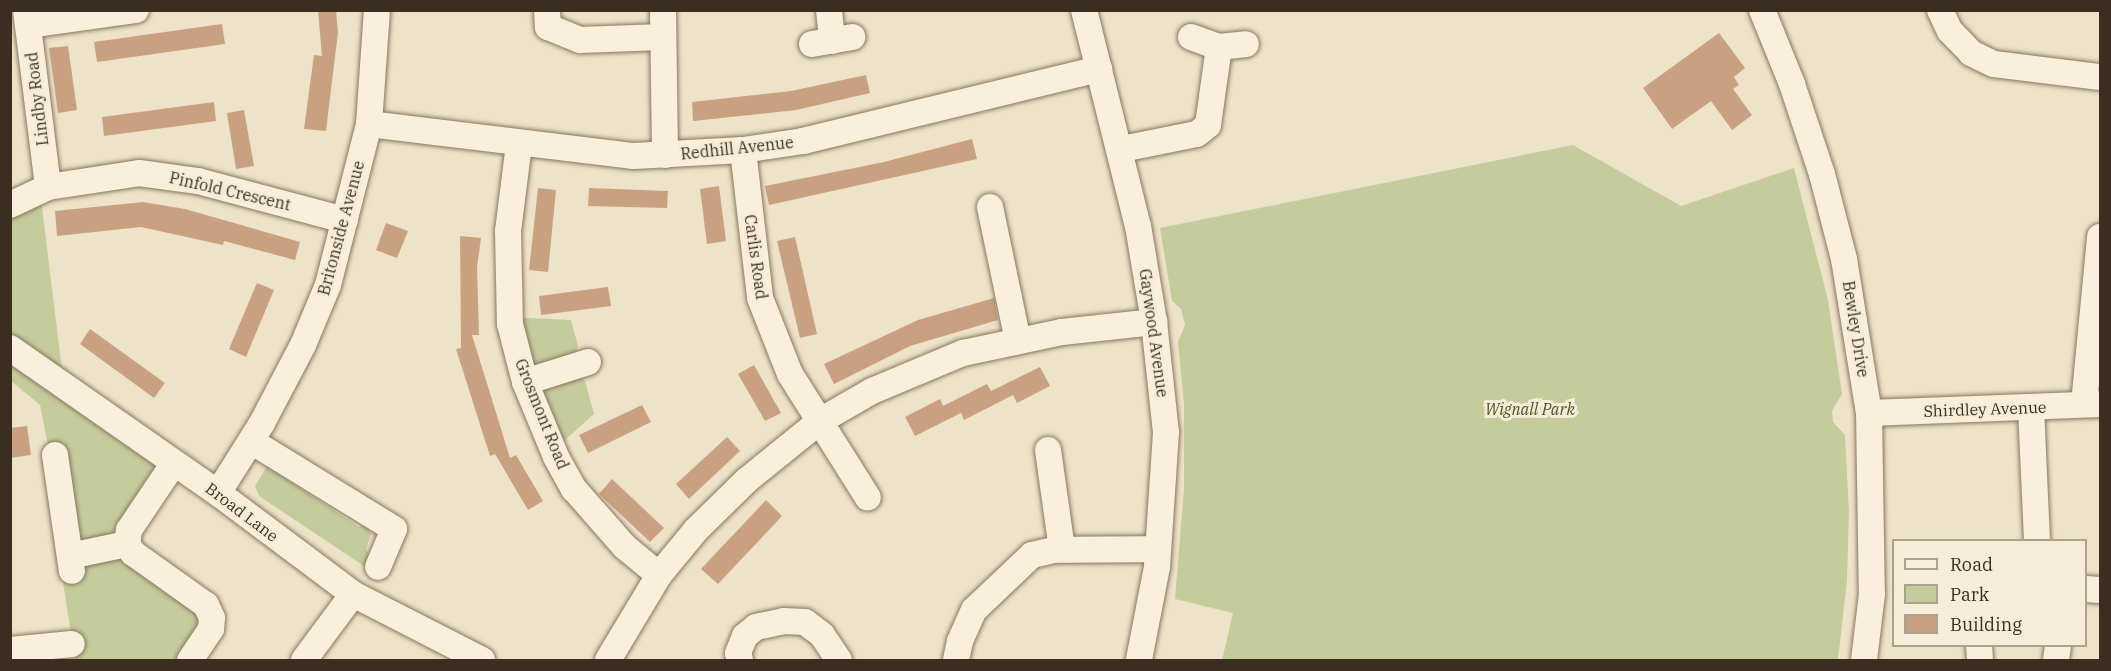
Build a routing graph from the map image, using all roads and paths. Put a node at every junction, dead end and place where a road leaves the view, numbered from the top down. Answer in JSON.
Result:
{"nodes":[{"id":1,"x":136,"y":10,"type":"edge"},
{"id":2,"x":377,"y":10,"type":"edge"},
{"id":3,"x":547,"y":10,"type":"edge"},
{"id":4,"x":663,"y":10,"type":"edge"},
{"id":5,"x":830,"y":10,"type":"edge"},
{"id":6,"x":1084,"y":10,"type":"edge"},
{"id":7,"x":1762,"y":10,"type":"edge"},
{"id":8,"x":1940,"y":10,"type":"edge"},
{"id":9,"x":27,"y":18,"type":"edge"},
{"id":10,"x":663,"y":37,"type":"junction"},
{"id":11,"x":1191,"y":37,"type":"dead end"},
{"id":12,"x":832,"y":41,"type":"dead end"},
{"id":13,"x":1246,"y":44,"type":"dead end"},
{"id":14,"x":1219,"y":47,"type":"junction"},
{"id":15,"x":1099,"y":69,"type":"junction"},
{"id":16,"x":2100,"y":77,"type":"edge"},
{"id":17,"x":369,"y":124,"type":"junction"},
{"id":18,"x":519,"y":144,"type":"junction"},
{"id":19,"x":1122,"y":149,"type":"junction"},
{"id":20,"x":743,"y":150,"type":"junction"},
{"id":21,"x":665,"y":154,"type":"junction"},
{"id":22,"x":48,"y":187,"type":"junction"},
{"id":23,"x":10,"y":205,"type":"edge"},
{"id":24,"x":990,"y":207,"type":"dead end"},
{"id":25,"x":345,"y":220,"type":"junction"},
{"id":26,"x":2100,"y":237,"type":"edge"},
{"id":27,"x":1155,"y":322,"type":"junction"},
{"id":28,"x":1018,"y":341,"type":"junction"},
{"id":29,"x":10,"y":348,"type":"edge"},
{"id":30,"x":588,"y":362,"type":"dead end"},
{"id":31,"x":525,"y":382,"type":"junction"},
{"id":32,"x":2092,"y":404,"type":"edge"},
{"id":33,"x":2031,"y":408,"type":"junction"},
{"id":34,"x":1869,"y":413,"type":"junction"},
{"id":35,"x":820,"y":421,"type":"junction"},
{"id":36,"x":251,"y":441,"type":"junction"},
{"id":37,"x":1048,"y":450,"type":"dead end"},
{"id":38,"x":55,"y":455,"type":"dead end"},
{"id":39,"x":174,"y":463,"type":"junction"},
{"id":40,"x":218,"y":493,"type":"junction"},
{"id":41,"x":868,"y":498,"type":"dead end"},
{"id":42,"x":2037,"y":539,"type":"edge"},
{"id":43,"x":127,"y":544,"type":"junction"},
{"id":44,"x":1062,"y":549,"type":"junction"},
{"id":45,"x":1158,"y":549,"type":"junction"},
{"id":46,"x":378,"y":567,"type":"dead end"},
{"id":47,"x":659,"y":575,"type":"junction"},
{"id":48,"x":353,"y":594,"type":"junction"},
{"id":49,"x":72,"y":644,"type":"dead end"},
{"id":50,"x":10,"y":650,"type":"edge"},
{"id":51,"x":190,"y":660,"type":"edge"},
{"id":52,"x":304,"y":660,"type":"edge"},
{"id":53,"x":482,"y":660,"type":"edge"},
{"id":54,"x":608,"y":660,"type":"edge"},
{"id":55,"x":740,"y":660,"type":"edge"},
{"id":56,"x":839,"y":660,"type":"edge"},
{"id":57,"x":956,"y":660,"type":"edge"},
{"id":58,"x":1139,"y":660,"type":"edge"},
{"id":59,"x":1864,"y":660,"type":"edge"}],
"edges":[{"from":1,"to":9,"type":"street"},
{"from":2,"to":17,"type":"street","name":"Britonside Avenue"},
{"from":3,"to":10,"type":"street"},
{"from":4,"to":10,"type":"street"},
{"from":5,"to":12,"type":"street"},
{"from":6,"to":15,"type":"street","name":"Gaywood Avenue"},
{"from":7,"to":34,"type":"street","name":"Bewley Drive"},
{"from":8,"to":16,"type":"street"},
{"from":9,"to":22,"type":"street","name":"Lindby Road"},
{"from":10,"to":21,"type":"street"},
{"from":11,"to":14,"type":"street"},
{"from":13,"to":14,"type":"street"},
{"from":14,"to":19,"type":"street"},
{"from":15,"to":19,"type":"street","name":"Gaywood Avenue"},
{"from":15,"to":20,"type":"street","name":"Redhill Avenue"},
{"from":17,"to":18,"type":"street","name":"Redhill Avenue"},
{"from":17,"to":25,"type":"street","name":"Britonside Avenue"},
{"from":18,"to":21,"type":"street","name":"Redhill Avenue"},
{"from":18,"to":31,"type":"street","name":"Grosmont Road"},
{"from":19,"to":27,"type":"street","name":"Gaywood Avenue"},
{"from":20,"to":21,"type":"street","name":"Redhill Avenue"},
{"from":20,"to":35,"type":"street","name":"Carlis Road"},
{"from":22,"to":23,"type":"street","name":"Pinfold Crescent"},
{"from":22,"to":25,"type":"street","name":"Pinfold Crescent"},
{"from":24,"to":28,"type":"street"},
{"from":25,"to":36,"type":"street","name":"Britonside Avenue"},
{"from":26,"to":32,"type":"street"},
{"from":27,"to":28,"type":"street"},
{"from":27,"to":45,"type":"street","name":"Gaywood Avenue"},
{"from":28,"to":35,"type":"street"},
{"from":29,"to":39,"type":"street","name":"Broad Lane"},
{"from":30,"to":31,"type":"street"},
{"from":31,"to":47,"type":"street","name":"Grosmont Road"},
{"from":32,"to":33,"type":"street","name":"Shirdley Avenue"},
{"from":33,"to":34,"type":"street","name":"Shirdley Avenue"},
{"from":33,"to":42,"type":"street"},
{"from":34,"to":59,"type":"street","name":"Bewley Drive"},
{"from":35,"to":41,"type":"street","name":"Carlis Road"},
{"from":35,"to":47,"type":"street"},
{"from":36,"to":40,"type":"street","name":"Britonside Avenue"},
{"from":36,"to":46,"type":"street"},
{"from":37,"to":44,"type":"street"},
{"from":38,"to":43,"type":"street"},
{"from":39,"to":40,"type":"street","name":"Broad Lane"},
{"from":39,"to":43,"type":"street"},
{"from":40,"to":48,"type":"street","name":"Broad Lane"},
{"from":43,"to":51,"type":"street"},
{"from":44,"to":45,"type":"street"},
{"from":44,"to":57,"type":"street"},
{"from":45,"to":58,"type":"street","name":"Gaywood Avenue"},
{"from":47,"to":54,"type":"street"},
{"from":48,"to":52,"type":"street"},
{"from":48,"to":53,"type":"street","name":"Broad Lane"},
{"from":49,"to":50,"type":"street"},
{"from":55,"to":56,"type":"street"}]}
